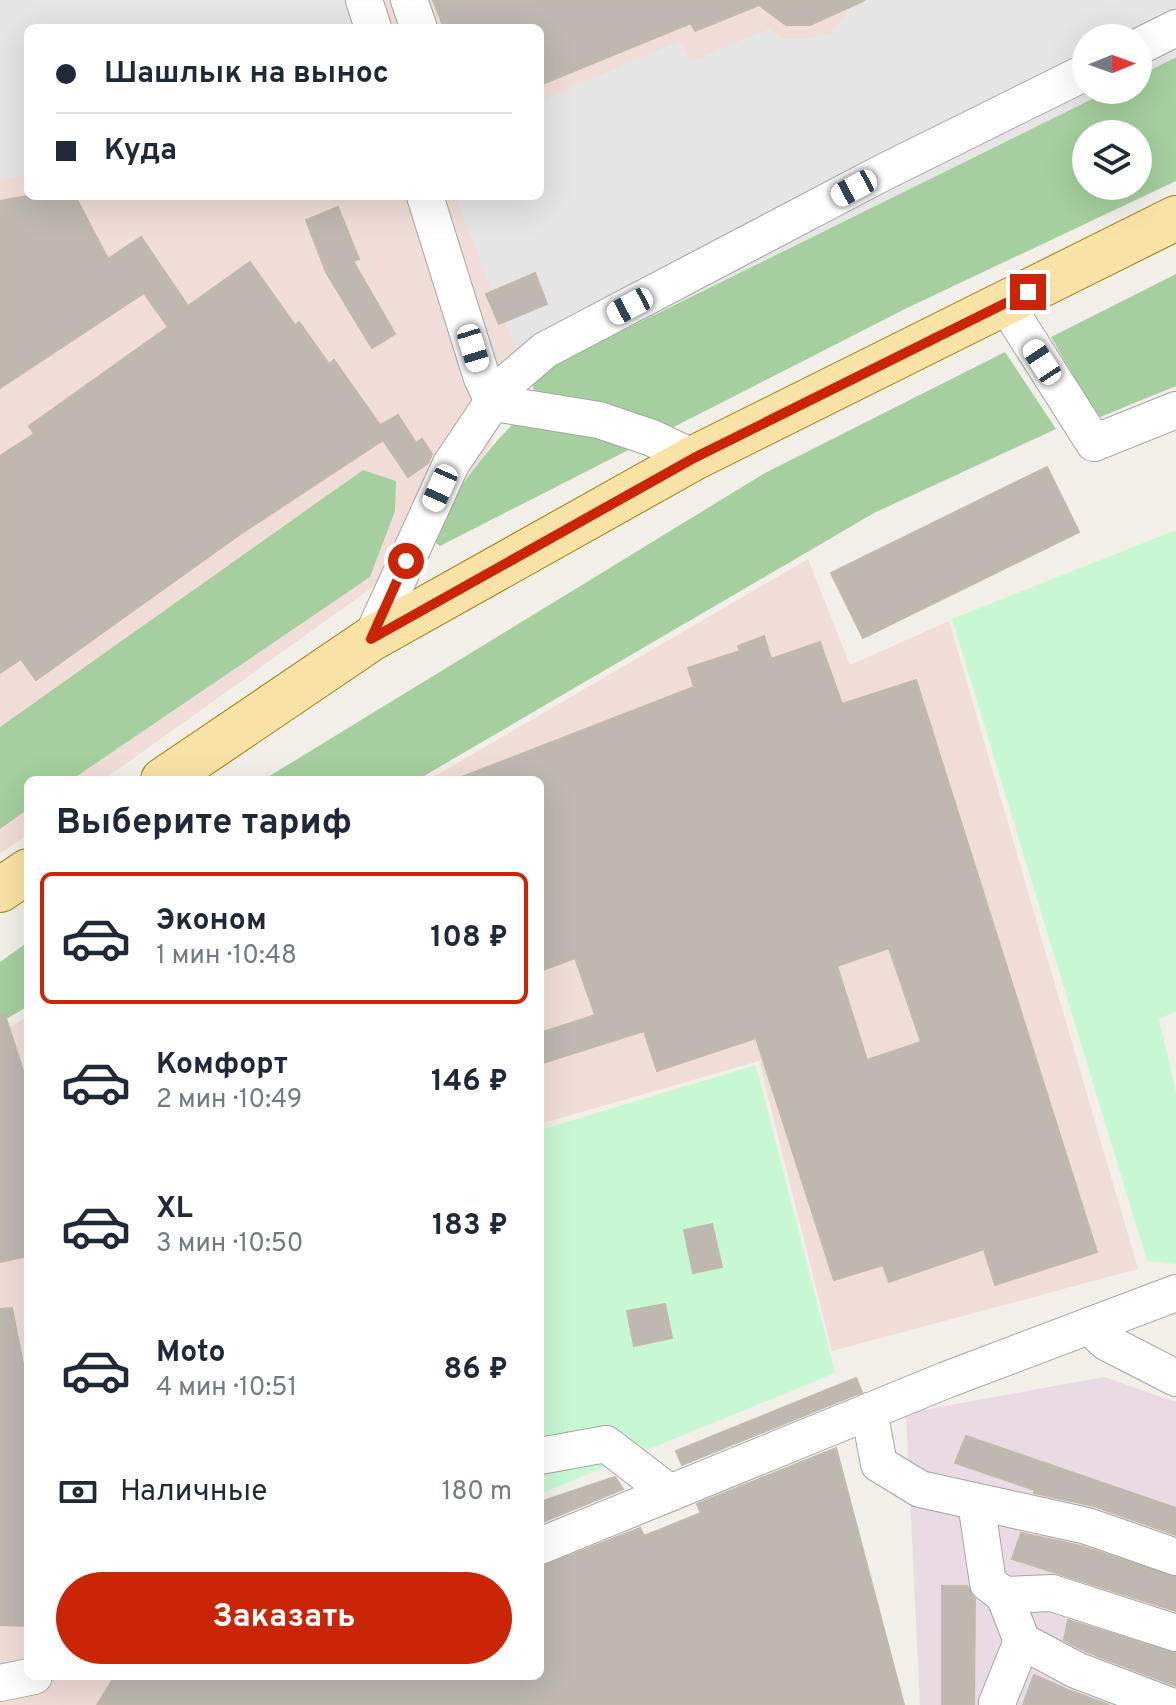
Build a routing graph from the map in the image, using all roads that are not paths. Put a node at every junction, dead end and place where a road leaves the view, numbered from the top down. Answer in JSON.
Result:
{"nodes":[{"id":1,"x":364,"y":0,"type":"edge"},
{"id":2,"x":409,"y":0,"type":"edge"},
{"id":3,"x":372,"y":24,"type":"edge"},
{"id":4,"x":418,"y":24,"type":"edge"},
{"id":5,"x":1176,"y":28,"type":"edge"},
{"id":6,"x":1152,"y":40,"type":"edge"},
{"id":7,"x":1072,"y":79,"type":"edge"},
{"id":8,"x":426,"y":200,"type":"edge"},
{"id":9,"x":1176,"y":218,"type":"edge"},
{"id":10,"x":1005,"y":303,"type":"junction"},
{"id":11,"x":494,"y":403,"type":"junction"},
{"id":12,"x":1176,"y":410,"type":"edge"},
{"id":13,"x":694,"y":458,"type":"junction"},
{"id":14,"x":371,"y":639,"type":"junction"},
{"id":15,"x":169,"y":776,"type":"edge"},
{"id":16,"x":24,"y":874,"type":"edge"},
{"id":17,"x":0,"y":890,"type":"edge"},
{"id":18,"x":1176,"y":1293,"type":"edge"},
{"id":19,"x":1089,"y":1326,"type":"junction"},
{"id":20,"x":1176,"y":1378,"type":"edge"},
{"id":21,"x":869,"y":1411,"type":"junction"},
{"id":22,"x":544,"y":1455,"type":"edge"},
{"id":23,"x":670,"y":1493,"type":"junction"},
{"id":24,"x":976,"y":1502,"type":"junction"},
{"id":25,"x":544,"y":1544,"type":"edge"},
{"id":26,"x":1176,"y":1557,"type":"edge"},
{"id":27,"x":1004,"y":1595,"type":"junction"},
{"id":28,"x":1176,"y":1633,"type":"edge"},
{"id":29,"x":1022,"y":1641,"type":"junction"},
{"id":30,"x":24,"y":1678,"type":"edge"},
{"id":31,"x":0,"y":1683,"type":"edge"},
{"id":32,"x":998,"y":1705,"type":"edge"},
{"id":33,"x":1168,"y":1705,"type":"edge"}],
"edges":[{"from":1,"to":3,"type":"lane"},
{"from":2,"to":4,"type":"lane"},
{"from":5,"to":6,"type":"lane"},
{"from":7,"to":11,"type":"lane"},
{"from":8,"to":11,"type":"lane"},
{"from":9,"to":10,"type":"main road"},
{"from":10,"to":12,"type":"lane"},
{"from":10,"to":13,"type":"main road"},
{"from":11,"to":13,"type":"lane"},
{"from":11,"to":14,"type":"lane"},
{"from":13,"to":14,"type":"main road"},
{"from":14,"to":15,"type":"main road"},
{"from":16,"to":17,"type":"main road"},
{"from":18,"to":19,"type":"lane"},
{"from":19,"to":20,"type":"lane"},
{"from":19,"to":21,"type":"lane"},
{"from":21,"to":23,"type":"lane"},
{"from":21,"to":24,"type":"lane"},
{"from":22,"to":23,"type":"lane"},
{"from":23,"to":25,"type":"lane"},
{"from":24,"to":26,"type":"lane"},
{"from":24,"to":27,"type":"lane"},
{"from":27,"to":28,"type":"lane"},
{"from":27,"to":29,"type":"lane"},
{"from":29,"to":32,"type":"lane"},
{"from":29,"to":33,"type":"lane"},
{"from":30,"to":31,"type":"lane"}]}
